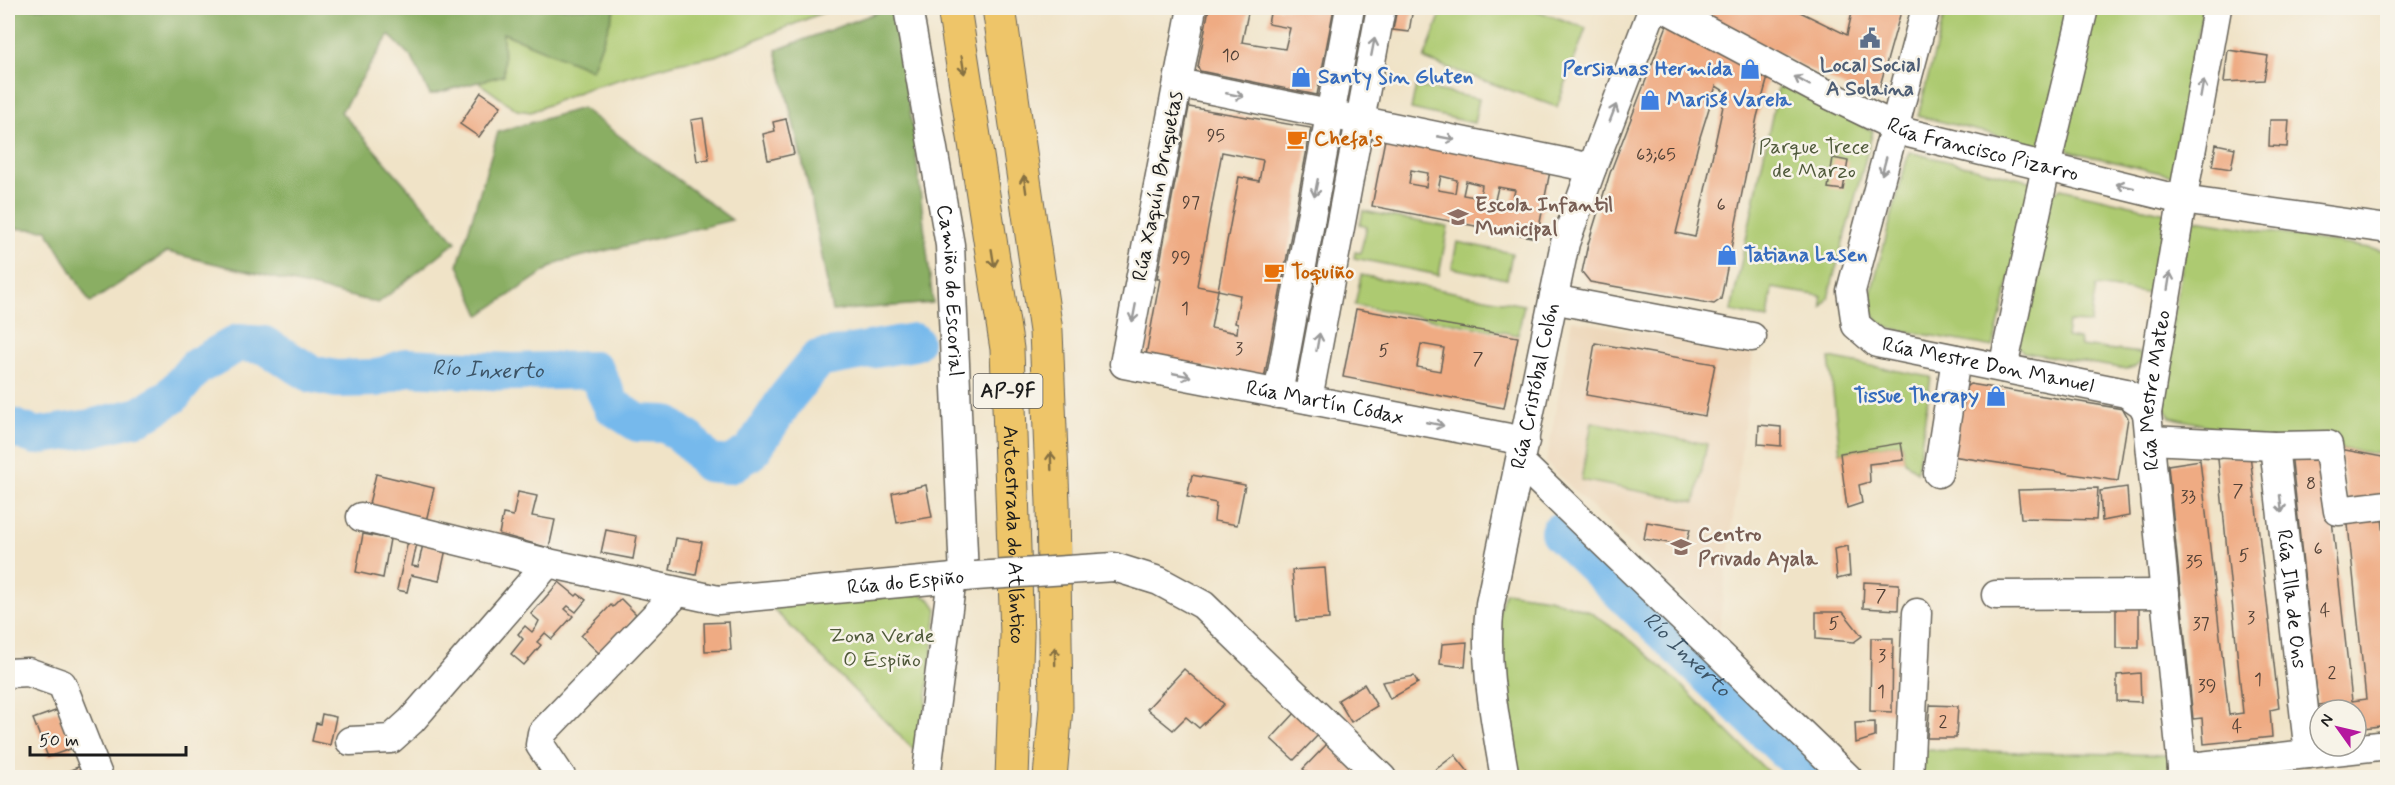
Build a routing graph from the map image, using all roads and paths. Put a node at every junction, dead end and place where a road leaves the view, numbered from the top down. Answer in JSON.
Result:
{"nodes":[{"id":1,"x":908,"y":8,"type":"edge"},
{"id":2,"x":954,"y":8,"type":"edge"},
{"id":3,"x":999,"y":8,"type":"edge"},
{"id":4,"x":1191,"y":8,"type":"edge"},
{"id":5,"x":1350,"y":8,"type":"edge"},
{"id":6,"x":1381,"y":8,"type":"edge"},
{"id":7,"x":1653,"y":8,"type":"edge"},
{"id":8,"x":1665,"y":8,"type":"edge"},
{"id":9,"x":1926,"y":8,"type":"edge"},
{"id":10,"x":2084,"y":8,"type":"edge"},
{"id":11,"x":2217,"y":8,"type":"edge"},
{"id":12,"x":1178,"y":84,"type":"junction"},
{"id":13,"x":1330,"y":114,"type":"junction"},
{"id":14,"x":1360,"y":120,"type":"junction"},
{"id":15,"x":1894,"y":128,"type":"junction"},
{"id":16,"x":2046,"y":167,"type":"junction"},
{"id":17,"x":1592,"y":168,"type":"junction"},
{"id":18,"x":2182,"y":200,"type":"junction"},
{"id":19,"x":2388,"y":229,"type":"edge"},
{"id":20,"x":1554,"y":296,"type":"junction"},
{"id":21,"x":1752,"y":337,"type":"dead end"},
{"id":22,"x":1956,"y":359,"type":"junction"},
{"id":23,"x":1124,"y":364,"type":"joint"},
{"id":24,"x":2003,"y":368,"type":"junction"},
{"id":25,"x":2153,"y":380,"type":"junction"},
{"id":26,"x":2126,"y":393,"type":"junction"},
{"id":27,"x":1278,"y":394,"type":"junction"},
{"id":28,"x":1308,"y":399,"type":"junction"},
{"id":29,"x":2148,"y":427,"type":"junction"},
{"id":30,"x":2274,"y":446,"type":"junction"},
{"id":31,"x":1522,"y":451,"type":"junction"},
{"id":32,"x":1938,"y":473,"type":"dead end"},
{"id":33,"x":2388,"y":505,"type":"edge"},
{"id":34,"x":361,"y":517,"type":"dead end"},
{"id":35,"x":548,"y":563,"type":"junction"},
{"id":36,"x":964,"y":577,"type":"junction"},
{"id":37,"x":678,"y":592,"type":"junction"},
{"id":38,"x":2165,"y":594,"type":"junction"},
{"id":39,"x":1996,"y":595,"type":"dead end"},
{"id":40,"x":1917,"y":613,"type":"dead end"},
{"id":41,"x":1017,"y":635,"type":"junction"},
{"id":42,"x":8,"y":673,"type":"edge"},
{"id":43,"x":1056,"y":707,"type":"junction"},
{"id":44,"x":2308,"y":737,"type":"edge"},
{"id":45,"x":350,"y":741,"type":"dead end"},
{"id":46,"x":2388,"y":745,"type":"edge"},
{"id":47,"x":2368,"y":747,"type":"edge"},
{"id":48,"x":2308,"y":754,"type":"edge"},
{"id":49,"x":2183,"y":773,"type":"edge"},
{"id":50,"x":99,"y":777,"type":"edge"},
{"id":51,"x":562,"y":777,"type":"edge"},
{"id":52,"x":926,"y":777,"type":"edge"},
{"id":53,"x":992,"y":777,"type":"edge"},
{"id":54,"x":1012,"y":777,"type":"edge"},
{"id":55,"x":1050,"y":777,"type":"edge"},
{"id":56,"x":1061,"y":777,"type":"edge"},
{"id":57,"x":1382,"y":777,"type":"edge"},
{"id":58,"x":1505,"y":777,"type":"edge"},
{"id":59,"x":1848,"y":777,"type":"edge"},
{"id":60,"x":1909,"y":777,"type":"edge"}],
"edges":[{"from":1,"to":36,"type":"street","name":"Camiño do Escorial"},
{"from":2,"to":41,"type":"highway","name":"Autoestrada do Atlántico","number":"AP-9F","one_way":true},
{"from":43,"to":3,"type":"highway","name":"Autoestrada do Atlántico","number":"AP-9F","one_way":true},
{"from":4,"to":12,"type":"street","name":"Rúa Xaquín Bruquetas"},
{"from":5,"to":13,"type":"street"},
{"from":14,"to":6,"type":"street","one_way":true},
{"from":17,"to":7,"type":"street","name":"Rúa Cristóbal Colón","one_way":true},
{"from":15,"to":8,"type":"street","name":"Rúa Francisco Pizarro","one_way":true},
{"from":9,"to":15,"type":"street"},
{"from":10,"to":16,"type":"street"},
{"from":18,"to":11,"type":"street","name":"Rúa Mestre Mateo","one_way":true},
{"from":12,"to":13,"type":"street","one_way":true},
{"from":12,"to":23,"type":"street","name":"Rúa Xaquín Bruquetas","one_way":true},
{"from":13,"to":14,"type":"street"},
{"from":13,"to":27,"type":"street","one_way":true},
{"from":14,"to":17,"type":"street","one_way":true},
{"from":28,"to":14,"type":"street","one_way":true},
{"from":15,"to":16,"type":"street","name":"Rúa Francisco Pizarro"},
{"from":15,"to":22,"type":"street","name":"Rúa Mestre Don Manuel","one_way":true},
{"from":18,"to":16,"type":"street","name":"Rúa Francisco Pizarro","one_way":true},
{"from":16,"to":24,"type":"street"},
{"from":17,"to":20,"type":"street","name":"Rúa Cristóbal Colón"},
{"from":18,"to":19,"type":"street","name":"Rúa Francisco Pizarro"},
{"from":25,"to":18,"type":"street","name":"Rúa Mestre Mateo","one_way":true},
{"from":20,"to":21,"type":"street"},
{"from":20,"to":31,"type":"street","name":"Rúa Cristóbal Colón"},
{"from":22,"to":24,"type":"street","name":"Rúa Mestre Don Manuel"},
{"from":22,"to":32,"type":"street"},
{"from":23,"to":27,"type":"street","name":"Rúa Martín Códax","one_way":true},
{"from":24,"to":26,"type":"street","name":"Rúa Mestre Don Manuel"},
{"from":25,"to":26,"type":"street"},
{"from":25,"to":29,"type":"street","name":"Rúa Mestre Mateo"},
{"from":26,"to":29,"type":"street"},
{"from":27,"to":28,"type":"street","name":"Rúa Martín Códax"},
{"from":28,"to":31,"type":"street","name":"Rúa Martín Códax","one_way":true},
{"from":29,"to":30,"type":"street"},
{"from":29,"to":38,"type":"street","name":"Rúa Mestre Mateo"},
{"from":30,"to":33,"type":"street"},
{"from":30,"to":44,"type":"street","name":"Rúa Illa de Ons","one_way":true},
{"from":31,"to":58,"type":"street","name":"Rúa Cristóbal Colón"},
{"from":31,"to":59,"type":"street"},
{"from":34,"to":35,"type":"street","name":"Rúa do Espiño"},
{"from":35,"to":37,"type":"street","name":"Rúa do Espiño"},
{"from":35,"to":45,"type":"street"},
{"from":36,"to":37,"type":"street","name":"Rúa do Espiño"},
{"from":36,"to":52,"type":"street","name":"Camiño do Escorial"},
{"from":36,"to":57,"type":"street","name":"Rúa do Espiño","bridge":true},
{"from":37,"to":51,"type":"street"},
{"from":38,"to":39,"type":"street"},
{"from":38,"to":49,"type":"street","name":"Rúa Mestre Mateo"},
{"from":40,"to":60,"type":"street"},
{"from":41,"to":53,"type":"highway"},
{"from":41,"to":54,"type":"highway","name":"Autoestrada do Atlántico","number":"AP-9F"},
{"from":42,"to":50,"type":"street"},
{"from":43,"to":55,"type":"highway","name":"Autoestrada do Atlántico","number":"AP-9F"},
{"from":43,"to":56,"type":"highway"},
{"from":46,"to":47,"type":"street"},
{"from":48,"to":49,"type":"street"}]}
